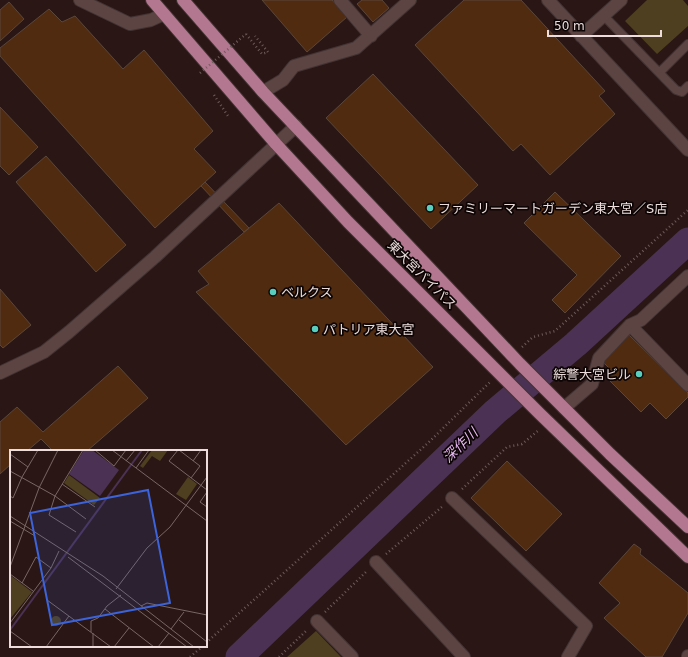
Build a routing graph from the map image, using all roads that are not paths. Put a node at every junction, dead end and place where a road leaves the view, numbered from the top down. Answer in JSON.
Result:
{"nodes":[{"id":1,"x":80,"y":0,"type":"edge"},
{"id":2,"x":152,"y":0,"type":"edge"},
{"id":3,"x":183,"y":0,"type":"edge"},
{"id":4,"x":340,"y":0,"type":"edge"},
{"id":5,"x":410,"y":0,"type":"edge"},
{"id":6,"x":548,"y":0,"type":"edge"},
{"id":7,"x":621,"y":0,"type":"edge"},
{"id":8,"x":164,"y":14,"type":"junction"},
{"id":9,"x":604,"y":16,"type":"junction"},
{"id":10,"x":371,"y":36,"type":"junction"},
{"id":11,"x":581,"y":36,"type":"junction"},
{"id":12,"x":688,"y":44,"type":"edge"},
{"id":13,"x":660,"y":72,"type":"junction"},
{"id":14,"x":688,"y":86,"type":"edge"},
{"id":15,"x":263,"y":92,"type":"junction"},
{"id":16,"x":296,"y":126,"type":"junction"},
{"id":17,"x":276,"y":144,"type":"junction"},
{"id":18,"x":688,"y":150,"type":"edge"},
{"id":19,"x":688,"y":276,"type":"edge"},
{"id":20,"x":630,"y":325,"type":"junction"},
{"id":21,"x":0,"y":373,"type":"edge"},
{"id":22,"x":688,"y":385,"type":"edge"},
{"id":23,"x":560,"y":404,"type":"junction"},
{"id":24,"x":452,"y":498,"type":"dead end"},
{"id":25,"x":688,"y":527,"type":"edge"},
{"id":26,"x":688,"y":557,"type":"edge"},
{"id":27,"x":376,"y":562,"type":"road end"},
{"id":28,"x":317,"y":621,"type":"road end"},
{"id":29,"x":352,"y":657,"type":"edge"},
{"id":30,"x":464,"y":657,"type":"edge"},
{"id":31,"x":568,"y":657,"type":"edge"}],
"edges":[{"from":1,"to":8,"type":"street"},
{"from":2,"to":8,"type":"highway","name":"東大宮バイパス"},
{"from":3,"to":15,"type":"highway","name":"東大宮バイパス"},
{"from":4,"to":10,"type":"street"},
{"from":5,"to":10,"type":"street"},
{"from":6,"to":11,"type":"street"},
{"from":7,"to":9,"type":"street"},
{"from":8,"to":17,"type":"highway","name":"東大宮バイパス"},
{"from":9,"to":11,"type":"street"},
{"from":9,"to":13,"type":"lane"},
{"from":10,"to":15,"type":"street"},
{"from":11,"to":18,"type":"street"},
{"from":12,"to":13,"type":"lane"},
{"from":13,"to":14,"type":"lane"},
{"from":15,"to":16,"type":"highway","name":"東大宮バイパス"},
{"from":16,"to":17,"type":"street"},
{"from":16,"to":23,"type":"highway","name":"東大宮バイパス"},
{"from":17,"to":21,"type":"street"},
{"from":17,"to":26,"type":"highway","name":"東大宮バイパス"},
{"from":19,"to":20,"type":"street"},
{"from":20,"to":22,"type":"street"},
{"from":20,"to":23,"type":"street"},
{"from":23,"to":25,"type":"highway","name":"東大宮バイパス"},
{"from":24,"to":31,"type":"street"},
{"from":27,"to":30,"type":"street"},
{"from":28,"to":29,"type":"street"}]}
